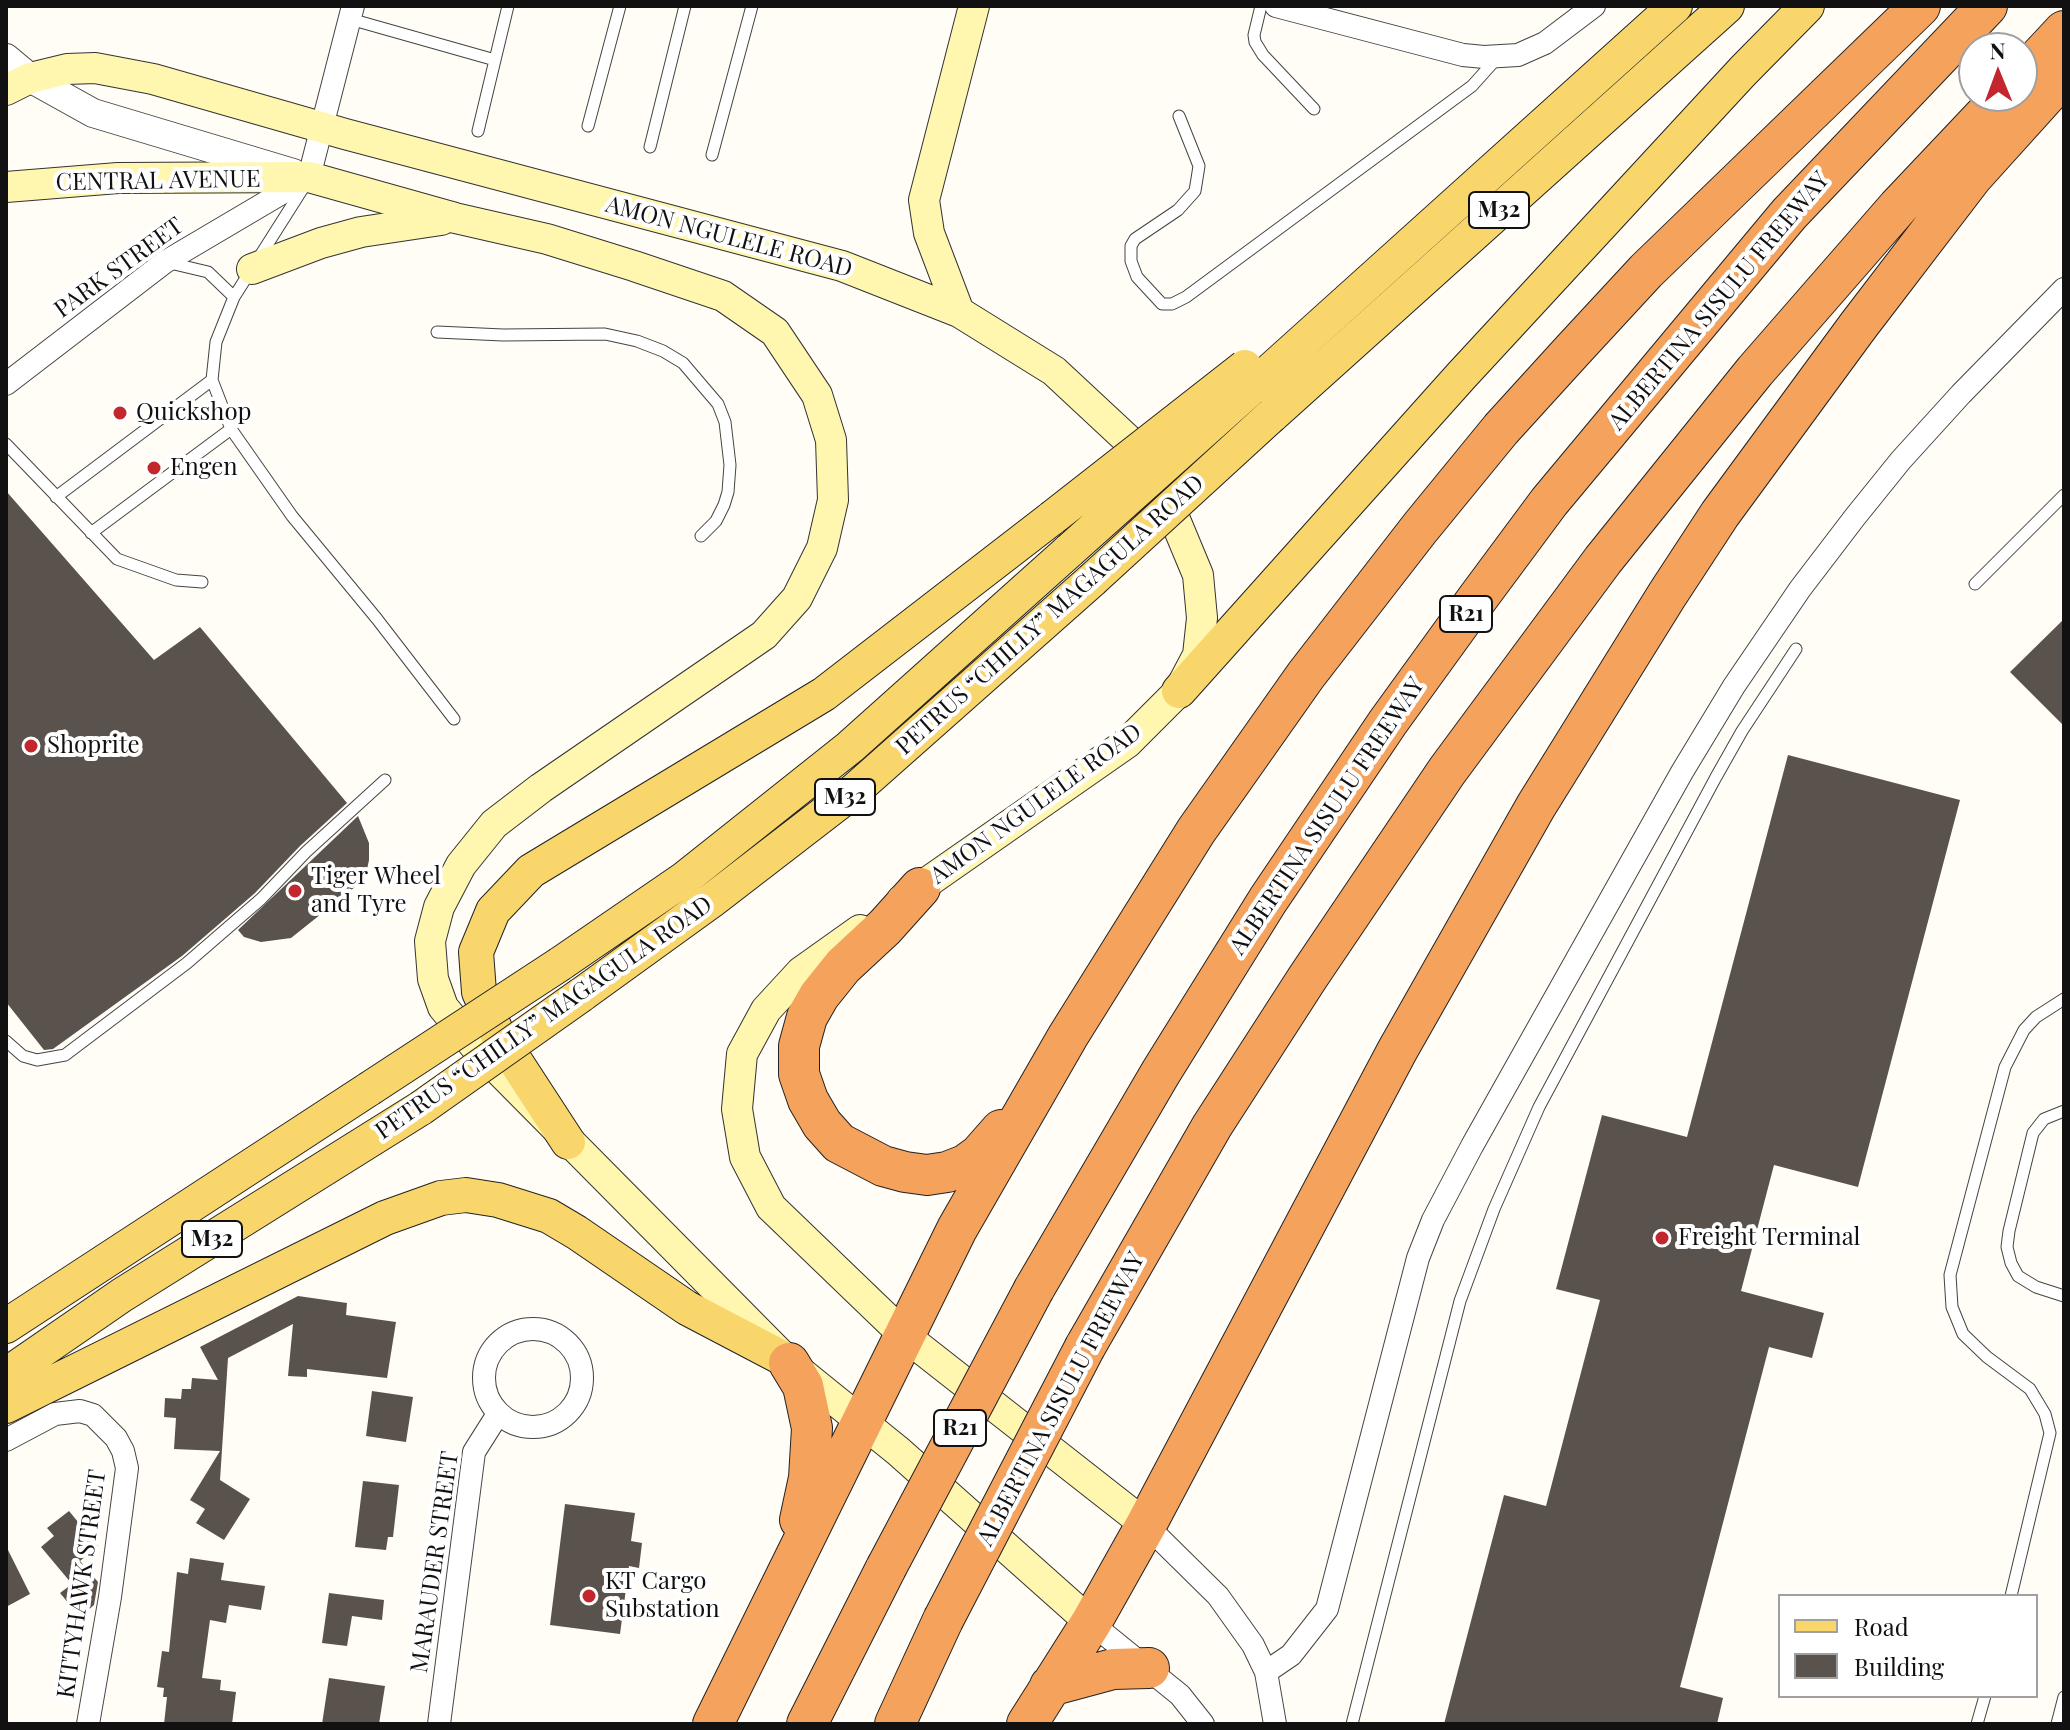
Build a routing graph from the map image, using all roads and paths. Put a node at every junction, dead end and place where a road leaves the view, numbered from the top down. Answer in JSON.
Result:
{"nodes":[{"id":1,"x":508,"y":6,"type":"edge"},
{"id":2,"x":620,"y":6,"type":"edge"},
{"id":3,"x":685,"y":6,"type":"edge"},
{"id":4,"x":752,"y":6,"type":"edge"},
{"id":5,"x":974,"y":6,"type":"edge"},
{"id":6,"x":1261,"y":6,"type":"edge"},
{"id":7,"x":1276,"y":6,"type":"edge"},
{"id":8,"x":1594,"y":6,"type":"edge"},
{"id":9,"x":1675,"y":6,"type":"edge"},
{"id":10,"x":1727,"y":6,"type":"edge"},
{"id":11,"x":1807,"y":6,"type":"edge"},
{"id":12,"x":1920,"y":6,"type":"edge"},
{"id":13,"x":1987,"y":6,"type":"edge"},
{"id":14,"x":352,"y":13,"type":"edge"},
{"id":15,"x":2064,"y":31,"type":"edge"},
{"id":16,"x":1498,"y":57,"type":"junction"},
{"id":17,"x":6,"y":58,"type":"edge"},
{"id":18,"x":2038,"y":59,"type":"edge"},
{"id":19,"x":495,"y":60,"type":"junction"},
{"id":20,"x":2064,"y":75,"type":"edge"},
{"id":21,"x":18,"y":84,"type":"edge"},
{"id":22,"x":1314,"y":109,"type":"dead end"},
{"id":23,"x":1988,"y":112,"type":"edge"},
{"id":24,"x":1179,"y":116,"type":"dead end"},
{"id":25,"x":588,"y":126,"type":"dead end"},
{"id":26,"x":324,"y":129,"type":"junction"},
{"id":27,"x":478,"y":131,"type":"dead end"},
{"id":28,"x":650,"y":147,"type":"dead end"},
{"id":29,"x":712,"y":155,"type":"dead end"},
{"id":30,"x":309,"y":177,"type":"junction"},
{"id":31,"x":6,"y":187,"type":"edge"},
{"id":32,"x":455,"y":218,"type":"junction"},
{"id":33,"x":165,"y":262,"type":"junction"},
{"id":34,"x":252,"y":269,"type":"junction"},
{"id":35,"x":2064,"y":289,"type":"edge"},
{"id":36,"x":234,"y":297,"type":"junction"},
{"id":37,"x":959,"y":312,"type":"junction"},
{"id":38,"x":437,"y":332,"type":"dead end"},
{"id":39,"x":212,"y":380,"type":"junction"},
{"id":40,"x":6,"y":384,"type":"edge"},
{"id":41,"x":1255,"y":391,"type":"junction"},
{"id":42,"x":231,"y":429,"type":"junction"},
{"id":43,"x":6,"y":444,"type":"edge"},
{"id":44,"x":2064,"y":495,"type":"edge"},
{"id":45,"x":56,"y":497,"type":"junction"},
{"id":46,"x":91,"y":533,"type":"junction"},
{"id":47,"x":701,"y":536,"type":"dead end"},
{"id":48,"x":202,"y":582,"type":"dead end"},
{"id":49,"x":1975,"y":584,"type":"dead end"},
{"id":50,"x":1796,"y":649,"type":"dead end"},
{"id":51,"x":1179,"y":691,"type":"junction"},
{"id":52,"x":454,"y":719,"type":"dead end"},
{"id":53,"x":385,"y":780,"type":"dead end"},
{"id":54,"x":920,"y":888,"type":"junction"},
{"id":55,"x":2064,"y":999,"type":"edge"},
{"id":56,"x":1068,"y":1036,"type":"junction"},
{"id":57,"x":6,"y":1041,"type":"edge"},
{"id":58,"x":2064,"y":1111,"type":"edge"},
{"id":59,"x":568,"y":1142,"type":"junction"},
{"id":60,"x":2064,"y":1296,"type":"edge"},
{"id":61,"x":6,"y":1326,"type":"edge"},
{"id":62,"x":905,"y":1336,"type":"junction"},
{"id":63,"x":789,"y":1362,"type":"junction"},
{"id":64,"x":6,"y":1375,"type":"edge"},
{"id":65,"x":6,"y":1406,"type":"edge"},
{"id":66,"x":498,"y":1414,"type":"junction"},
{"id":67,"x":861,"y":1421,"type":"junction"},
{"id":68,"x":6,"y":1440,"type":"edge"},
{"id":69,"x":1146,"y":1525,"type":"junction"},
{"id":70,"x":790,"y":1562,"type":"junction"},
{"id":71,"x":2011,"y":1594,"type":"edge"},
{"id":72,"x":1091,"y":1623,"type":"junction"},
{"id":73,"x":1149,"y":1668,"type":"junction"},
{"id":74,"x":1266,"y":1672,"type":"junction"},
{"id":75,"x":1050,"y":1686,"type":"junction"},
{"id":76,"x":2064,"y":1697,"type":"edge"},
{"id":77,"x":1984,"y":1698,"type":"edge"},
{"id":78,"x":88,"y":1724,"type":"edge"},
{"id":79,"x":439,"y":1724,"type":"edge"},
{"id":80,"x":713,"y":1724,"type":"edge"},
{"id":81,"x":807,"y":1724,"type":"edge"},
{"id":82,"x":895,"y":1724,"type":"edge"},
{"id":83,"x":1027,"y":1724,"type":"edge"},
{"id":84,"x":1203,"y":1724,"type":"edge"},
{"id":85,"x":1275,"y":1724,"type":"edge"},
{"id":86,"x":1352,"y":1724,"type":"edge"},
{"id":87,"x":1977,"y":1724,"type":"edge"},
{"id":88,"x":2057,"y":1724,"type":"edge"}],
"edges":[{"from":1,"to":19,"type":"lane"},
{"from":2,"to":25,"type":"lane"},
{"from":3,"to":28,"type":"lane"},
{"from":4,"to":29,"type":"lane"},
{"from":5,"to":37,"type":"main road"},
{"from":6,"to":22,"type":"lane"},
{"from":7,"to":16,"type":"street"},
{"from":8,"to":16,"type":"street"},
{"from":9,"to":41,"type":"main road","name":"PETRUS “CHILLY” MAGAGULA ROAD","number":"M32"},
{"from":10,"to":41,"type":"main road","name":"PETRUS “CHILLY” MAGAGULA ROAD","number":"M32"},
{"from":11,"to":51,"type":"main road"},
{"from":12,"to":56,"type":"highway"},
{"from":13,"to":81,"type":"highway","name":"ALBERTINA SISULU FREEWAY","number":"R21","bridge":true},
{"from":14,"to":19,"type":"lane"},
{"from":14,"to":26,"type":"street"},
{"from":15,"to":18,"type":"highway"},
{"from":16,"to":24,"type":"lane"},
{"from":17,"to":21,"type":"street"},
{"from":19,"to":27,"type":"lane"},
{"from":20,"to":69,"type":"highway"},
{"from":21,"to":26,"type":"main road","name":"AMON NGULELE ROAD"},
{"from":21,"to":30,"type":"street"},
{"from":23,"to":82,"type":"highway","name":"ALBERTINA SISULU FREEWAY","bridge":true},
{"from":26,"to":30,"type":"street"},
{"from":26,"to":37,"type":"main road","name":"AMON NGULELE ROAD"},
{"from":30,"to":31,"type":"main road","name":"CENTRAL AVENUE"},
{"from":30,"to":32,"type":"main road","name":"CENTRAL AVENUE"},
{"from":30,"to":33,"type":"street","name":"PARK STREET"},
{"from":30,"to":34,"type":"lane"},
{"from":32,"to":34,"type":"main road"},
{"from":32,"to":59,"type":"main road","name":"CENTRAL AVENUE"},
{"from":33,"to":36,"type":"lane"},
{"from":33,"to":40,"type":"street","name":"PARK STREET"},
{"from":34,"to":36,"type":"lane"},
{"from":35,"to":74,"type":"street"},
{"from":36,"to":39,"type":"lane"},
{"from":37,"to":51,"type":"main road","name":"AMON NGULELE ROAD"},
{"from":38,"to":47,"type":"lane"},
{"from":39,"to":42,"type":"lane"},
{"from":39,"to":45,"type":"lane"},
{"from":41,"to":59,"type":"main road","bridge":true},
{"from":41,"to":61,"type":"main road","name":"PETRUS “CHILLY” MAGAGULA ROAD","number":"M32","bridge":true},
{"from":41,"to":64,"type":"main road","name":"PETRUS “CHILLY” MAGAGULA ROAD","number":"M32","bridge":true},
{"from":42,"to":46,"type":"lane"},
{"from":42,"to":52,"type":"lane"},
{"from":43,"to":45,"type":"lane"},
{"from":44,"to":49,"type":"lane"},
{"from":45,"to":46,"type":"lane"},
{"from":46,"to":48,"type":"lane"},
{"from":50,"to":86,"type":"lane"},
{"from":51,"to":54,"type":"main road","name":"AMON NGULELE ROAD"},
{"from":53,"to":57,"type":"lane"},
{"from":54,"to":56,"type":"highway"},
{"from":54,"to":62,"type":"main road","name":"AMON NGULELE ROAD"},
{"from":55,"to":71,"type":"lane"},
{"from":56,"to":62,"type":"highway"},
{"from":58,"to":60,"type":"lane"},
{"from":59,"to":63,"type":"main road"},
{"from":62,"to":67,"type":"highway"},
{"from":62,"to":69,"type":"main road","name":"AMON NGULELE ROAD"},
{"from":63,"to":65,"type":"main road"},
{"from":63,"to":67,"type":"main road"},
{"from":63,"to":70,"type":"highway"},
{"from":66,"to":66,"type":"street"},
{"from":66,"to":79,"type":"street","name":"MARAUDER STREET"},
{"from":67,"to":70,"type":"highway"},
{"from":67,"to":72,"type":"main road"},
{"from":68,"to":78,"type":"street","name":"KITTYHAWK STREET"},
{"from":69,"to":72,"type":"highway"},
{"from":69,"to":74,"type":"street"},
{"from":70,"to":80,"type":"highway"},
{"from":72,"to":73,"type":"street"},
{"from":72,"to":75,"type":"highway"},
{"from":73,"to":75,"type":"highway"},
{"from":73,"to":84,"type":"street"},
{"from":74,"to":85,"type":"street"},
{"from":75,"to":83,"type":"highway"},
{"from":76,"to":88,"type":"lane"},
{"from":77,"to":87,"type":"lane"}]}
